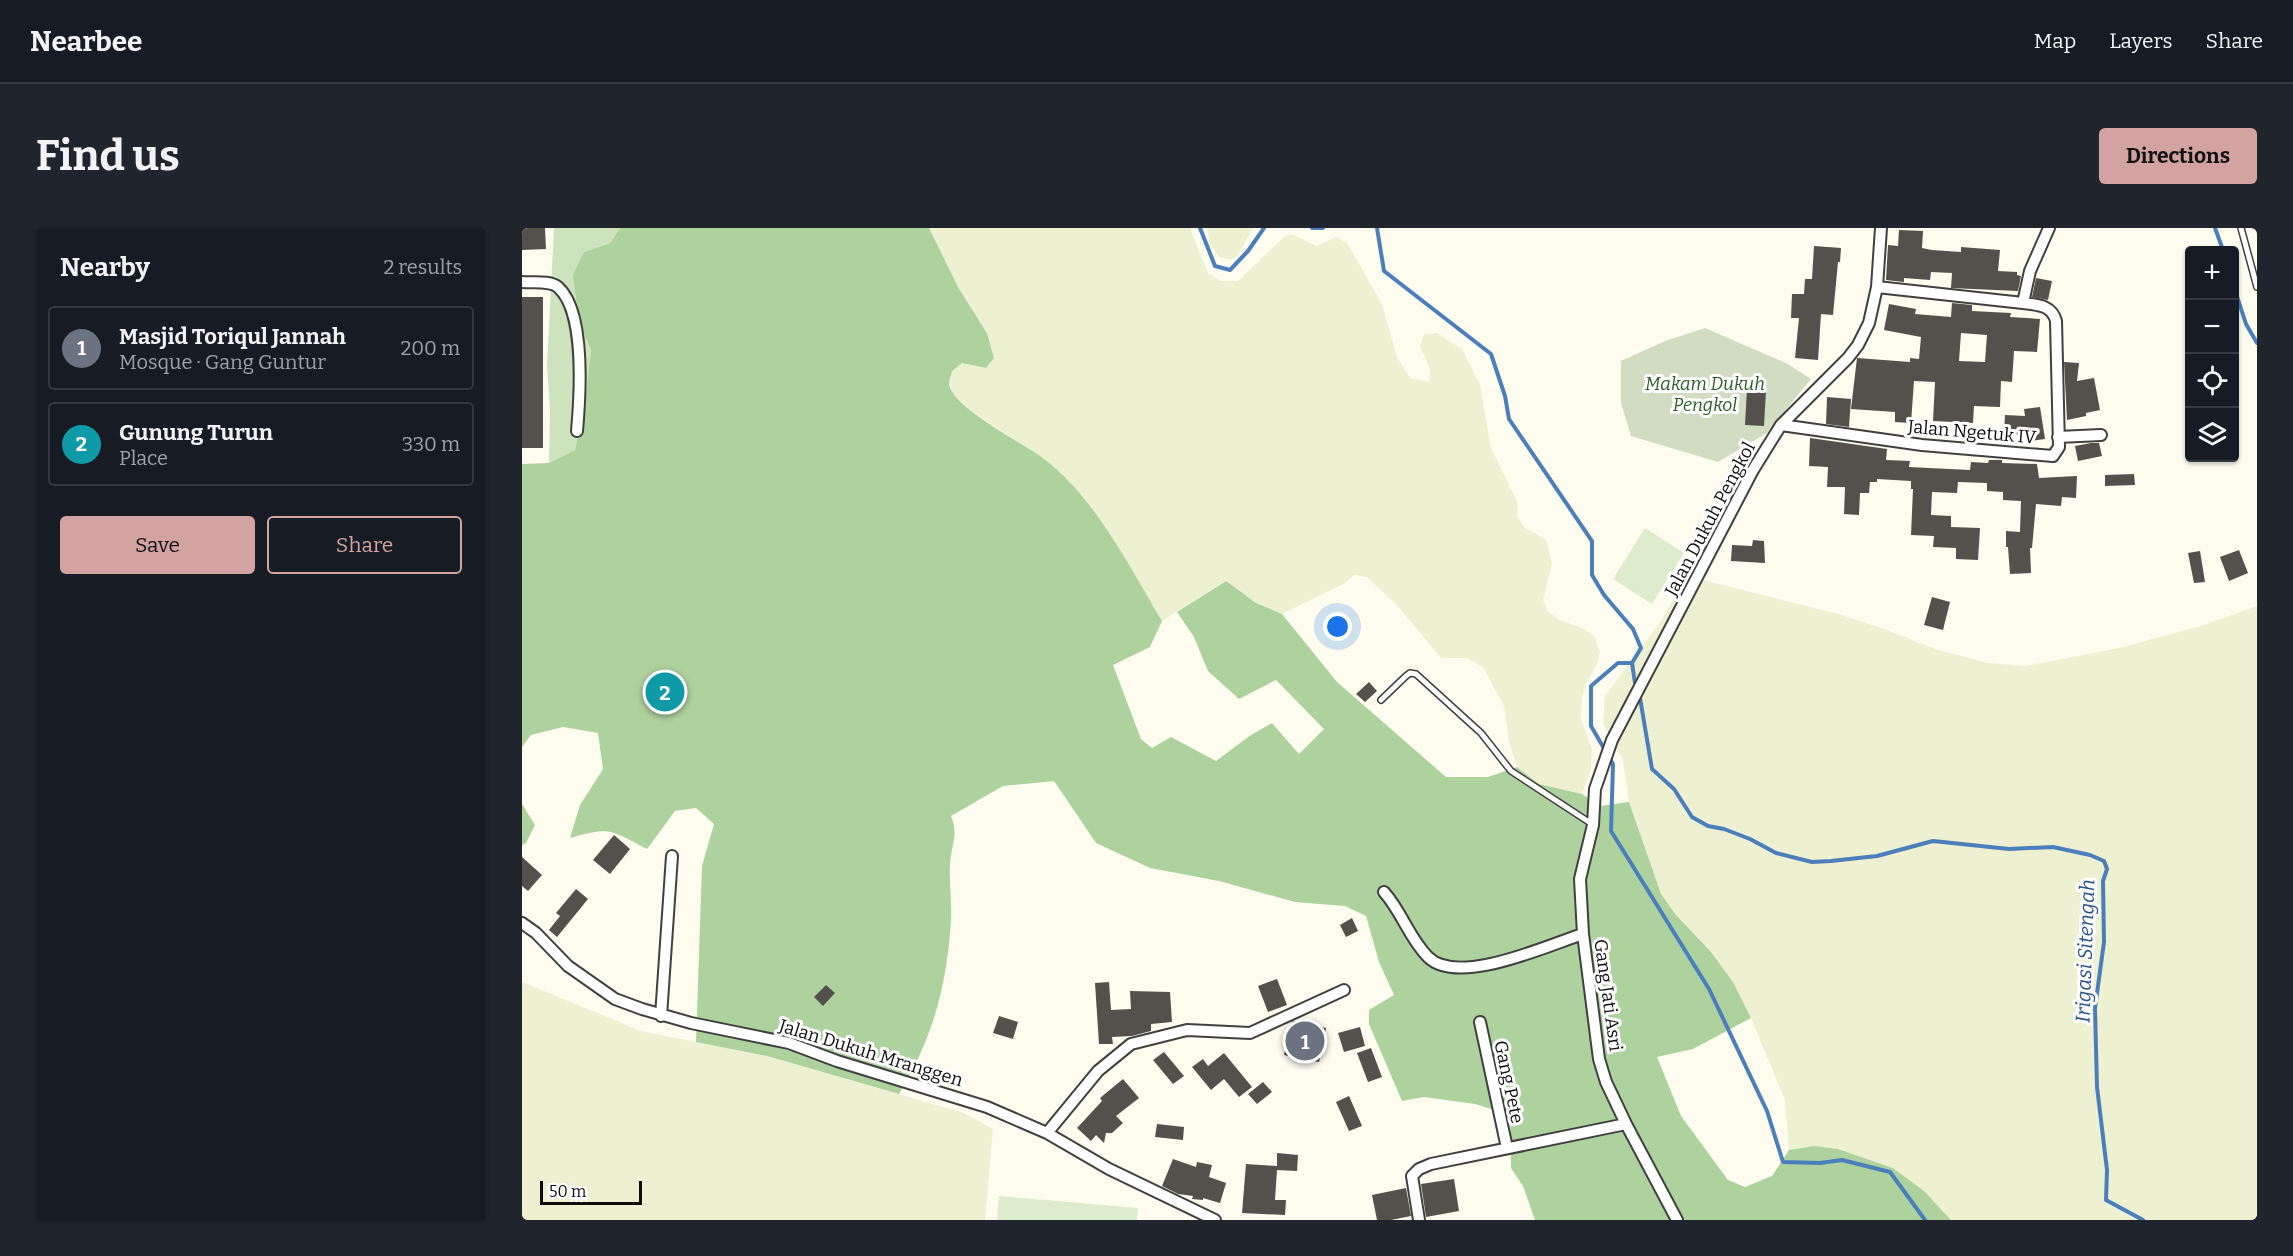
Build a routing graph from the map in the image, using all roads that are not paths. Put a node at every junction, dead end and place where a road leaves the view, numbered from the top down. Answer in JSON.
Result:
{"nodes":[{"id":1,"x":1881,"y":228,"type":"edge"},
{"id":2,"x":2049,"y":228,"type":"edge"},
{"id":3,"x":2241,"y":228,"type":"edge"},
{"id":4,"x":522,"y":282,"type":"edge"},
{"id":5,"x":1877,"y":287,"type":"junction"},
{"id":6,"x":2257,"y":287,"type":"edge"},
{"id":7,"x":2023,"y":303,"type":"junction"},
{"id":8,"x":1781,"y":425,"type":"junction"},
{"id":9,"x":578,"y":431,"type":"dead end"},
{"id":10,"x":2101,"y":435,"type":"dead end"},
{"id":11,"x":2058,"y":437,"type":"junction"},
{"id":12,"x":1381,"y":700,"type":"dead end"},
{"id":13,"x":1604,"y":760,"type":"joint"},
{"id":14,"x":1593,"y":825,"type":"junction"},
{"id":15,"x":672,"y":856,"type":"dead end"},
{"id":16,"x":1384,"y":892,"type":"dead end"},
{"id":17,"x":522,"y":923,"type":"edge"},
{"id":18,"x":1583,"y":934,"type":"junction"},
{"id":19,"x":1344,"y":990,"type":"dead end"},
{"id":20,"x":661,"y":1016,"type":"junction"},
{"id":21,"x":1480,"y":1022,"type":"dead end"},
{"id":22,"x":1626,"y":1124,"type":"junction"},
{"id":23,"x":1047,"y":1133,"type":"junction"},
{"id":24,"x":1507,"y":1148,"type":"junction"},
{"id":25,"x":1215,"y":1220,"type":"edge"},
{"id":26,"x":1419,"y":1220,"type":"edge"},
{"id":27,"x":1677,"y":1220,"type":"edge"}],
"edges":[{"from":1,"to":5,"type":"street","name":"Jalan Dukuh Pengkol"},
{"from":2,"to":7,"type":"street"},
{"from":3,"to":6,"type":"lane"},
{"from":4,"to":9,"type":"street"},
{"from":5,"to":7,"type":"street"},
{"from":5,"to":8,"type":"street","name":"Jalan Dukuh Pengkol"},
{"from":7,"to":11,"type":"street","name":"Jalan Ngetuk IV"},
{"from":8,"to":11,"type":"street","name":"Jalan Ngetuk IV"},
{"from":8,"to":13,"type":"street","name":"Jalan Dukuh Pengkol"},
{"from":10,"to":11,"type":"street"},
{"from":12,"to":14,"type":"lane"},
{"from":13,"to":14,"type":"street","name":"Gang Jati Asri"},
{"from":14,"to":18,"type":"street","name":"Gang Jati Asri"},
{"from":15,"to":20,"type":"street"},
{"from":16,"to":18,"type":"street"},
{"from":17,"to":20,"type":"street","name":"Jalan Dukuh Mranggen"},
{"from":18,"to":22,"type":"street","name":"Gang Jati Asri"},
{"from":19,"to":23,"type":"street"},
{"from":20,"to":23,"type":"street","name":"Jalan Dukuh Mranggen"},
{"from":21,"to":24,"type":"street","name":"Gang Pete"},
{"from":22,"to":24,"type":"street","name":"Gang Pete"},
{"from":22,"to":27,"type":"street","name":"Gang Jati Asri"},
{"from":23,"to":25,"type":"street","name":"Jalan Dukuh Mranggen"},
{"from":24,"to":26,"type":"street","name":"Gang Pete"}]}
